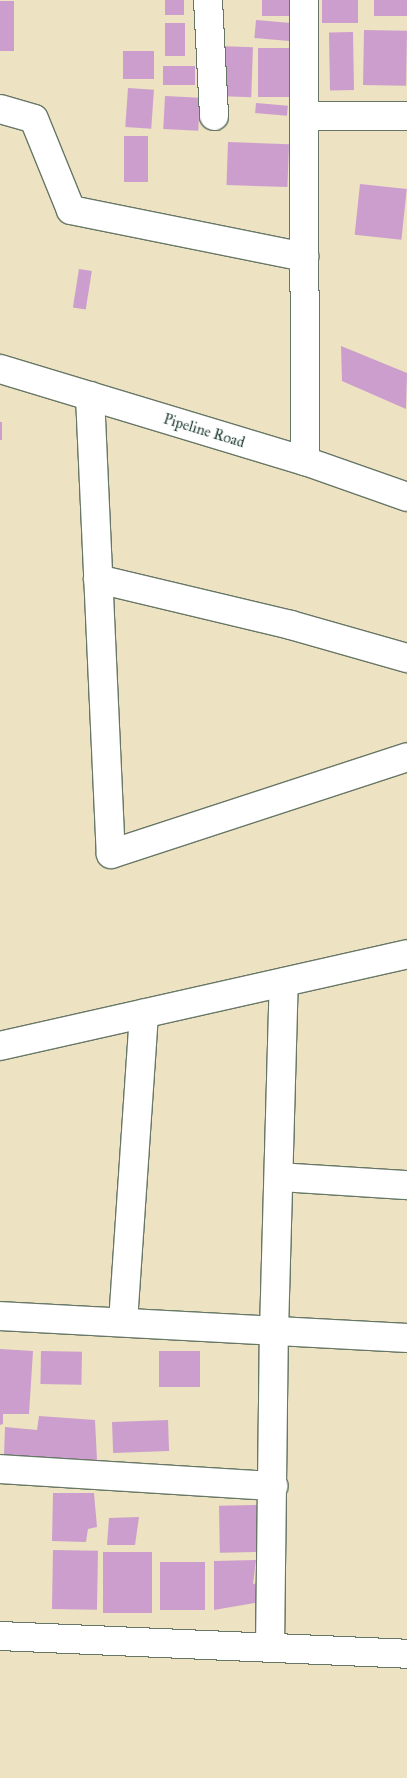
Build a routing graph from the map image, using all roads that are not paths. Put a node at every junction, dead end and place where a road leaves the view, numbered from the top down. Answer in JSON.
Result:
{"nodes":[{"id":1,"x":208,"y":0,"type":"edge"},
{"id":2,"x":304,"y":0,"type":"edge"},
{"id":3,"x":0,"y":109,"type":"edge"},
{"id":4,"x":214,"y":116,"type":"dead end"},
{"id":5,"x":304,"y":116,"type":"junction"},
{"id":6,"x":407,"y":116,"type":"edge"},
{"id":7,"x":304,"y":257,"type":"junction"},
{"id":8,"x":0,"y":369,"type":"edge"},
{"id":9,"x":90,"y":396,"type":"junction"},
{"id":10,"x":305,"y":461,"type":"junction"},
{"id":11,"x":407,"y":497,"type":"edge"},
{"id":12,"x":98,"y":579,"type":"junction"},
{"id":13,"x":407,"y":658,"type":"edge"},
{"id":14,"x":407,"y":757,"type":"edge"},
{"id":15,"x":407,"y":954,"type":"edge"},
{"id":16,"x":284,"y":982,"type":"junction"},
{"id":17,"x":144,"y":1014,"type":"junction"},
{"id":18,"x":0,"y":1046,"type":"edge"},
{"id":19,"x":279,"y":1177,"type":"junction"},
{"id":20,"x":407,"y":1185,"type":"edge"},
{"id":21,"x":0,"y":1316,"type":"edge"},
{"id":22,"x":123,"y":1322,"type":"junction"},
{"id":23,"x":274,"y":1332,"type":"junction"},
{"id":24,"x":407,"y":1338,"type":"edge"},
{"id":25,"x":0,"y":1469,"type":"edge"},
{"id":26,"x":273,"y":1486,"type":"junction"},
{"id":27,"x":0,"y":1636,"type":"edge"},
{"id":28,"x":270,"y":1648,"type":"junction"},
{"id":29,"x":407,"y":1654,"type":"edge"}],
"edges":[{"from":1,"to":4,"type":"street"},
{"from":2,"to":5,"type":"street"},
{"from":3,"to":7,"type":"street"},
{"from":5,"to":6,"type":"street"},
{"from":5,"to":7,"type":"street"},
{"from":7,"to":10,"type":"street"},
{"from":8,"to":9,"type":"street","name":"Pipeline Road"},
{"from":9,"to":10,"type":"street","name":"Pipeline Road"},
{"from":9,"to":12,"type":"street"},
{"from":10,"to":11,"type":"street","name":"Pipeline Road"},
{"from":12,"to":13,"type":"street"},
{"from":12,"to":14,"type":"street"},
{"from":15,"to":16,"type":"street"},
{"from":16,"to":17,"type":"street"},
{"from":16,"to":19,"type":"street"},
{"from":17,"to":18,"type":"street"},
{"from":17,"to":22,"type":"street"},
{"from":19,"to":20,"type":"street"},
{"from":19,"to":23,"type":"street"},
{"from":21,"to":22,"type":"street"},
{"from":22,"to":23,"type":"street"},
{"from":23,"to":24,"type":"street"},
{"from":23,"to":26,"type":"street"},
{"from":25,"to":26,"type":"street"},
{"from":26,"to":28,"type":"street"},
{"from":27,"to":28,"type":"street"},
{"from":28,"to":29,"type":"street"}]}
